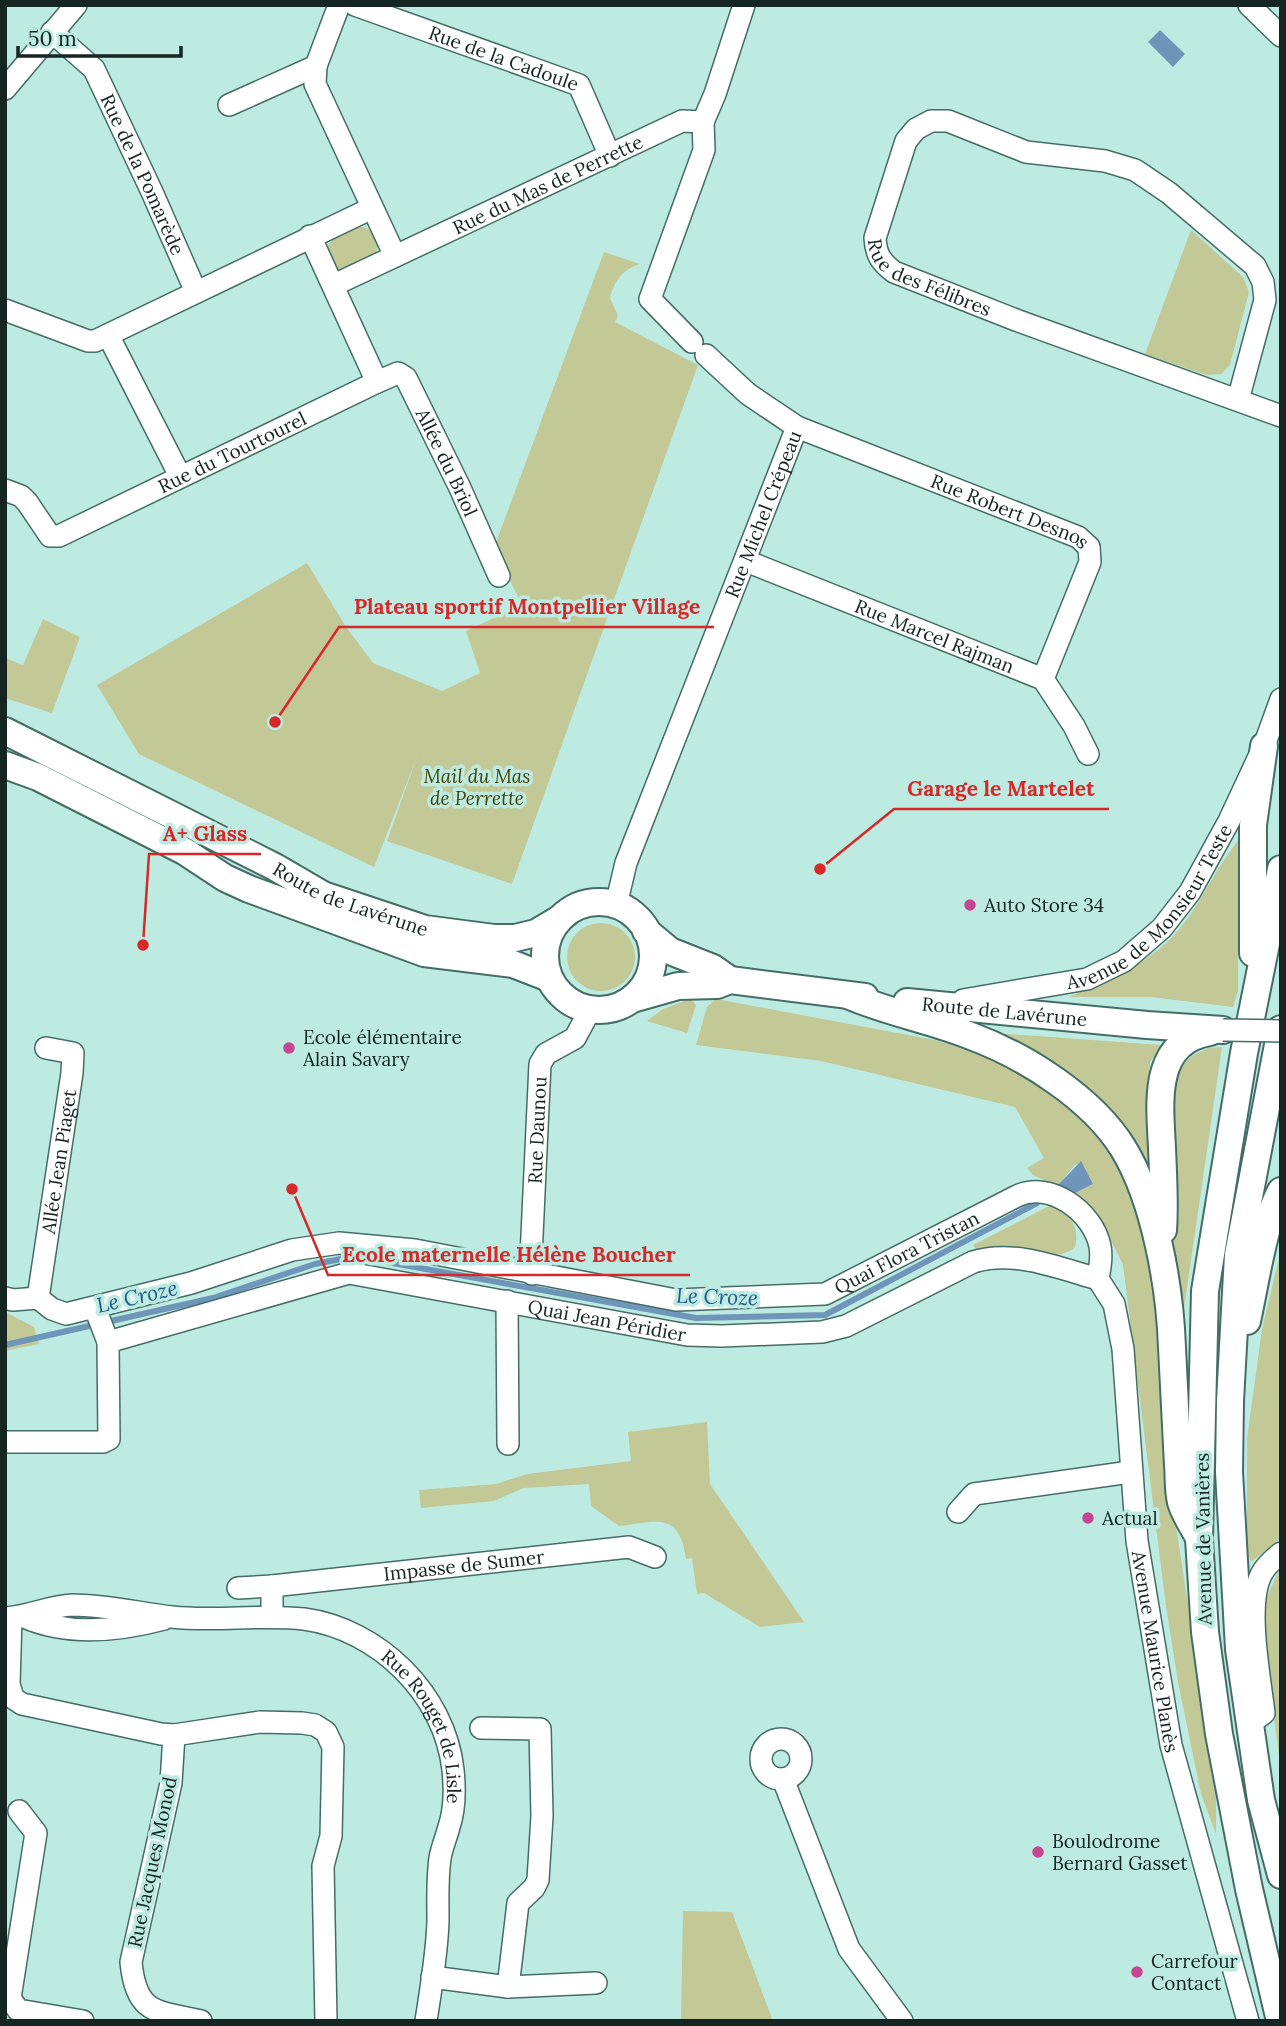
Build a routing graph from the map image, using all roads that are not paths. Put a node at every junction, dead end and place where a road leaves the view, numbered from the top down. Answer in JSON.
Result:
{"nodes":[{"id":1,"x":76,"y":5,"type":"edge"},
{"id":2,"x":339,"y":5,"type":"edge"},
{"id":3,"x":355,"y":5,"type":"edge"},
{"id":4,"x":744,"y":5,"type":"edge"},
{"id":5,"x":1249,"y":5,"type":"edge"},
{"id":6,"x":52,"y":32,"type":"junction"},
{"id":7,"x":1281,"y":36,"type":"edge"},
{"id":8,"x":316,"y":66,"type":"junction"},
{"id":9,"x":5,"y":89,"type":"edge"},
{"id":10,"x":229,"y":106,"type":"dead end"},
{"id":11,"x":703,"y":122,"type":"junction"},
{"id":12,"x":610,"y":156,"type":"junction"},
{"id":13,"x":372,"y":208,"type":"junction"},
{"id":14,"x":310,"y":236,"type":"junction"},
{"id":15,"x":394,"y":256,"type":"junction"},
{"id":16,"x":334,"y":285,"type":"junction"},
{"id":17,"x":196,"y":292,"type":"junction"},
{"id":18,"x":5,"y":310,"type":"edge"},
{"id":19,"x":108,"y":335,"type":"junction"},
{"id":20,"x":377,"y":382,"type":"junction"},
{"id":21,"x":1238,"y":400,"type":"junction"},
{"id":22,"x":1281,"y":416,"type":"edge"},
{"id":23,"x":797,"y":427,"type":"junction"},
{"id":24,"x":180,"y":476,"type":"junction"},
{"id":25,"x":5,"y":490,"type":"edge"},
{"id":26,"x":746,"y":561,"type":"junction"},
{"id":27,"x":499,"y":576,"type":"dead end"},
{"id":28,"x":1043,"y":679,"type":"junction"},
{"id":29,"x":1281,"y":699,"type":"edge"},
{"id":30,"x":5,"y":731,"type":"edge"},
{"id":31,"x":1264,"y":746,"type":"junction"},
{"id":32,"x":1088,"y":754,"type":"dead end"},
{"id":33,"x":5,"y":765,"type":"edge"},
{"id":34,"x":1281,"y":869,"type":"edge"},
{"id":35,"x":615,"y":905,"type":"junction"},
{"id":36,"x":558,"y":920,"type":"junction"},
{"id":37,"x":646,"y":931,"type":"junction"},
{"id":38,"x":549,"y":978,"type":"junction"},
{"id":39,"x":730,"y":980,"type":"junction"},
{"id":40,"x":1255,"y":994,"type":"junction"},
{"id":41,"x":850,"y":996,"type":"junction"},
{"id":42,"x":632,"y":999,"type":"junction"},
{"id":43,"x":931,"y":1004,"type":"junction"},
{"id":44,"x":590,"y":1010,"type":"junction"},
{"id":45,"x":1223,"y":1030,"type":"junction"},
{"id":46,"x":1279,"y":1038,"type":"edge"},
{"id":47,"x":46,"y":1048,"type":"dead end"},
{"id":48,"x":1281,"y":1191,"type":"edge"},
{"id":49,"x":1161,"y":1257,"type":"junction"},
{"id":50,"x":532,"y":1274,"type":"junction"},
{"id":51,"x":1098,"y":1279,"type":"junction"},
{"id":52,"x":38,"y":1297,"type":"junction"},
{"id":53,"x":5,"y":1298,"type":"edge"},
{"id":54,"x":508,"y":1301,"type":"junction"},
{"id":55,"x":102,"y":1324,"type":"junction"},
{"id":56,"x":1230,"y":1401,"type":"junction"},
{"id":57,"x":5,"y":1441,"type":"edge"},
{"id":58,"x":508,"y":1444,"type":"dead end"},
{"id":59,"x":1130,"y":1472,"type":"junction"},
{"id":60,"x":958,"y":1512,"type":"dead end"},
{"id":61,"x":1199,"y":1539,"type":"junction"},
{"id":62,"x":1281,"y":1553,"type":"edge"},
{"id":63,"x":656,"y":1557,"type":"dead end"},
{"id":64,"x":272,"y":1586,"type":"junction"},
{"id":65,"x":238,"y":1588,"type":"dead end"},
{"id":66,"x":14,"y":1617,"type":"edge"},
{"id":67,"x":272,"y":1617,"type":"junction"},
{"id":68,"x":1249,"y":1724,"type":"junction"},
{"id":69,"x":481,"y":1728,"type":"dead end"},
{"id":70,"x":174,"y":1735,"type":"junction"},
{"id":71,"x":783,"y":1779,"type":"dead end"},
{"id":72,"x":19,"y":1811,"type":"dead end"},
{"id":73,"x":1281,"y":1875,"type":"edge"},
{"id":74,"x":1249,"y":1889,"type":"junction"},
{"id":75,"x":14,"y":1913,"type":"edge"},
{"id":76,"x":1281,"y":1968,"type":"edge"},
{"id":77,"x":432,"y":1977,"type":"junction"},
{"id":78,"x":596,"y":1983,"type":"dead end"},
{"id":79,"x":508,"y":1987,"type":"junction"},
{"id":80,"x":83,"y":2021,"type":"edge"},
{"id":81,"x":201,"y":2021,"type":"edge"},
{"id":82,"x":327,"y":2021,"type":"edge"},
{"id":83,"x":426,"y":2021,"type":"edge"},
{"id":84,"x":902,"y":2021,"type":"edge"},
{"id":85,"x":1248,"y":2021,"type":"edge"},
{"id":86,"x":1280,"y":2021,"type":"edge"}],
"edges":[{"from":1,"to":6,"type":"street"},
{"from":2,"to":8,"type":"street"},
{"from":3,"to":12,"type":"street","name":"Rue de la Cadoule"},
{"from":4,"to":11,"type":"street"},
{"from":5,"to":7,"type":"street"},
{"from":6,"to":9,"type":"street"},
{"from":6,"to":17,"type":"street","name":"Rue de la Pomarède"},
{"from":8,"to":10,"type":"street"},
{"from":8,"to":13,"type":"street"},
{"from":11,"to":12,"type":"street","name":"Rue du Mas de Perrette"},
{"from":11,"to":23,"type":"street","name":"Rue Michel Crépeau"},
{"from":12,"to":15,"type":"street","name":"Rue du Mas de Perrette"},
{"from":13,"to":14,"type":"street"},
{"from":13,"to":15,"type":"street"},
{"from":14,"to":16,"type":"street"},
{"from":14,"to":17,"type":"street"},
{"from":15,"to":16,"type":"street","name":"Rue du Mas de Perrette"},
{"from":16,"to":20,"type":"street"},
{"from":17,"to":19,"type":"street"},
{"from":18,"to":19,"type":"street"},
{"from":19,"to":24,"type":"street"},
{"from":20,"to":24,"type":"street","name":"Rue du Tourtourel"},
{"from":20,"to":27,"type":"street","name":"Allée du Briol"},
{"from":21,"to":21,"type":"street","name":"Rue des Félibres"},
{"from":21,"to":22,"type":"street","name":"Rue des Félibres"},
{"from":23,"to":26,"type":"street","name":"Rue Michel Crépeau"},
{"from":23,"to":28,"type":"street","name":"Rue Robert Desnos"},
{"from":24,"to":25,"type":"street","name":"Rue du Tourtourel"},
{"from":26,"to":28,"type":"street","name":"Rue Marcel Rajman"},
{"from":26,"to":35,"type":"street","name":"Rue Michel Crépeau"},
{"from":28,"to":32,"type":"street"},
{"from":29,"to":31,"type":"street","name":"Avenue de Monsieur Teste"},
{"from":30,"to":36,"type":"main road","name":"Route de Lavérune"},
{"from":31,"to":40,"type":"main road"},
{"from":31,"to":43,"type":"street","name":"Avenue de Monsieur Teste"},
{"from":33,"to":38,"type":"main road","name":"Route de Lavérune"},
{"from":34,"to":40,"type":"main road"},
{"from":35,"to":36,"type":"main road"},
{"from":35,"to":37,"type":"main road"},
{"from":36,"to":38,"type":"main road"},
{"from":37,"to":39,"type":"main road","name":"Route de Lavérune"},
{"from":37,"to":42,"type":"main road"},
{"from":38,"to":44,"type":"main road"},
{"from":39,"to":41,"type":"main road","name":"Route de Lavérune"},
{"from":39,"to":42,"type":"main road","name":"Route de Lavérune"},
{"from":40,"to":61,"type":"main road","name":"Avenue de Vanières"},
{"from":41,"to":43,"type":"main road","name":"Route de Lavérune"},
{"from":41,"to":49,"type":"main road"},
{"from":42,"to":44,"type":"main road"},
{"from":43,"to":45,"type":"main road","name":"Route de Lavérune"},
{"from":44,"to":50,"type":"street","name":"Rue Daunou"},
{"from":45,"to":46,"type":"street","name":"Route de Lavérune","bridge":true},
{"from":45,"to":49,"type":"main road"},
{"from":46,"to":56,"type":"main road","name":"Avenue de Vanières"},
{"from":47,"to":52,"type":"street","name":"Allée Jean Piaget"},
{"from":48,"to":56,"type":"main road"},
{"from":49,"to":61,"type":"main road"},
{"from":50,"to":51,"type":"street","name":"Quai Flora Tristan"},
{"from":50,"to":55,"type":"street","name":"Quai Flora Tristan"},
{"from":51,"to":54,"type":"street","name":"Quai Jean Péridier"},
{"from":51,"to":59,"type":"street","name":"Avenue Maurice Planès"},
{"from":52,"to":53,"type":"street"},
{"from":52,"to":55,"type":"street","name":"Quai Flora Tristan"},
{"from":54,"to":55,"type":"street","name":"Quai Jean Péridier"},
{"from":54,"to":58,"type":"street"},
{"from":55,"to":57,"type":"street"},
{"from":56,"to":68,"type":"main road","name":"Avenue de Vanières"},
{"from":59,"to":60,"type":"street"},
{"from":59,"to":85,"type":"street","name":"Avenue Maurice Planès"},
{"from":61,"to":74,"type":"main road","name":"Avenue de Vanières"},
{"from":62,"to":68,"type":"street"},
{"from":63,"to":64,"type":"street","name":"Impasse de Sumer"},
{"from":64,"to":65,"type":"street","name":"Impasse de Sumer"},
{"from":64,"to":67,"type":"street"},
{"from":66,"to":67,"type":"street","name":"Rue Rouget de Lisle"},
{"from":66,"to":70,"type":"street"},
{"from":67,"to":77,"type":"street","name":"Rue Rouget de Lisle"},
{"from":68,"to":73,"type":"main road","name":"Avenue de Vanières"},
{"from":69,"to":79,"type":"street"},
{"from":70,"to":81,"type":"street","name":"Rue Jacques Monod"},
{"from":70,"to":82,"type":"street"},
{"from":71,"to":84,"type":"street"},
{"from":72,"to":75,"type":"street"},
{"from":74,"to":76,"type":"main road"},
{"from":74,"to":86,"type":"main road","name":"Avenue de Vanières"},
{"from":75,"to":80,"type":"street"},
{"from":77,"to":79,"type":"street"},
{"from":77,"to":83,"type":"street","name":"Rue Rouget de Lisle"},
{"from":78,"to":79,"type":"street"}]}
